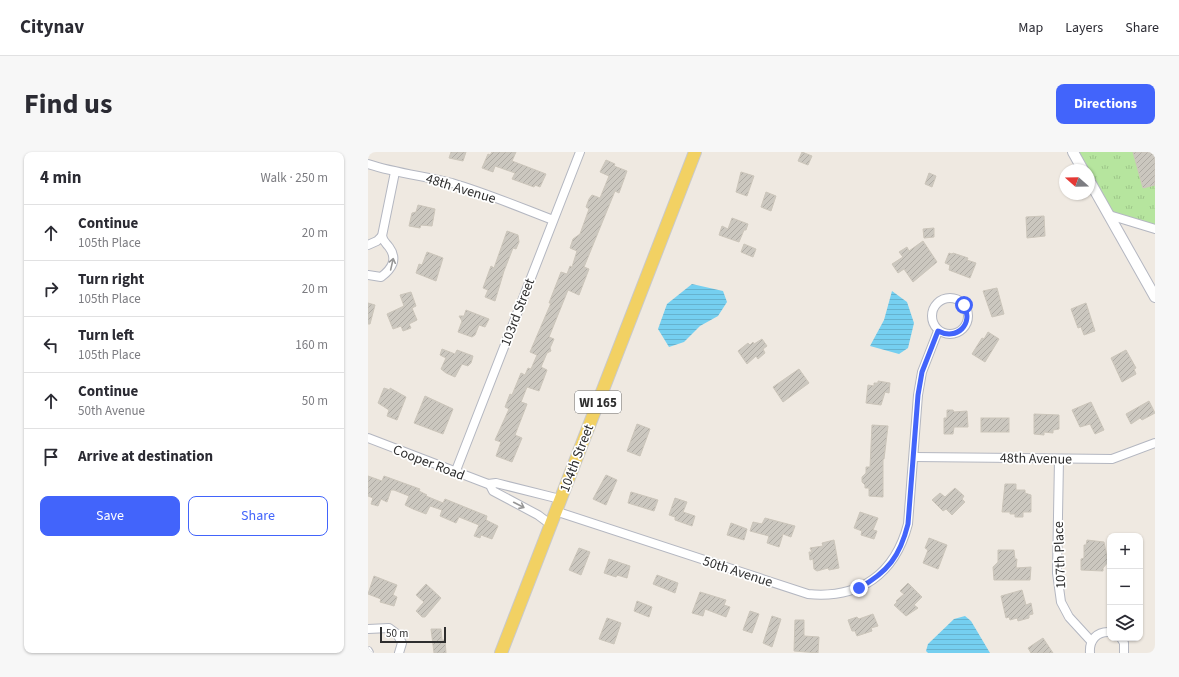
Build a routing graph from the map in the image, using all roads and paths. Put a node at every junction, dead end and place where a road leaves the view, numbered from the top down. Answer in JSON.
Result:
{"nodes":[{"id":1,"x":580,"y":152,"type":"edge"},
{"id":2,"x":695,"y":152,"type":"edge"},
{"id":3,"x":1073,"y":152,"type":"edge"},
{"id":4,"x":368,"y":164,"type":"edge"},
{"id":5,"x":1080,"y":164,"type":"edge"},
{"id":6,"x":395,"y":172,"type":"junction"},
{"id":7,"x":1095,"y":190,"type":"edge"},
{"id":8,"x":1109,"y":215,"type":"junction"},
{"id":9,"x":552,"y":220,"type":"junction"},
{"id":10,"x":1155,"y":229,"type":"edge"},
{"id":11,"x":382,"y":236,"type":"junction"},
{"id":12,"x":368,"y":246,"type":"edge"},
{"id":13,"x":368,"y":275,"type":"edge"},
{"id":14,"x":1155,"y":297,"type":"edge"},
{"id":15,"x":938,"y":331,"type":"junction"},
{"id":16,"x":368,"y":438,"type":"edge"},
{"id":17,"x":1155,"y":443,"type":"edge"},
{"id":18,"x":914,"y":457,"type":"junction"},
{"id":19,"x":1059,"y":459,"type":"junction"},
{"id":20,"x":455,"y":473,"type":"junction"},
{"id":21,"x":490,"y":485,"type":"junction"},
{"id":22,"x":560,"y":499,"type":"junction"},
{"id":23,"x":555,"y":511,"type":"junction"},
{"id":24,"x":550,"y":524,"type":"junction"},
{"id":25,"x":368,"y":629,"type":"edge"},
{"id":26,"x":1107,"y":632,"type":"edge"},
{"id":27,"x":1092,"y":641,"type":"junction"},
{"id":28,"x":1123,"y":641,"type":"edge"},
{"id":29,"x":399,"y":653,"type":"edge"},
{"id":30,"x":501,"y":653,"type":"edge"},
{"id":31,"x":1090,"y":653,"type":"edge"},
{"id":32,"x":1124,"y":653,"type":"edge"}],
"edges":[{"from":1,"to":9,"type":"street","name":"103rd Street"},
{"from":2,"to":22,"type":"main road","name":"104th Street","number":"WI 165"},
{"from":3,"to":5,"type":"street"},
{"from":4,"to":6,"type":"street","name":"48th Avenue"},
{"from":6,"to":9,"type":"street","name":"48th Avenue"},
{"from":6,"to":11,"type":"street"},
{"from":7,"to":8,"type":"street"},
{"from":8,"to":10,"type":"street"},
{"from":8,"to":14,"type":"street"},
{"from":9,"to":20,"type":"street","name":"103rd Street"},
{"from":11,"to":12,"type":"street"},
{"from":13,"to":11,"type":"street","one_way":true},
{"from":15,"to":15,"type":"street"},
{"from":15,"to":18,"type":"street","name":"50th Avenue"},
{"from":16,"to":20,"type":"street","name":"Cooper Road"},
{"from":17,"to":19,"type":"street","name":"48th Avenue"},
{"from":18,"to":19,"type":"street","name":"48th Avenue"},
{"from":18,"to":23,"type":"street","name":"50th Avenue"},
{"from":19,"to":27,"type":"street","name":"107th Place"},
{"from":20,"to":21,"type":"street","name":"Cooper Road"},
{"from":21,"to":22,"type":"street","name":"Cooper Road"},
{"from":21,"to":24,"type":"street","name":"Cooper Road","one_way":true},
{"from":22,"to":23,"type":"main road","name":"104th Street","number":"WI 165"},
{"from":23,"to":24,"type":"main road","name":"104th Street","number":"WI 165"},
{"from":24,"to":30,"type":"main road","name":"104th Street","number":"WI 165"},
{"from":25,"to":29,"type":"street"},
{"from":26,"to":27,"type":"street"},
{"from":27,"to":31,"type":"street"},
{"from":28,"to":32,"type":"street"}]}
